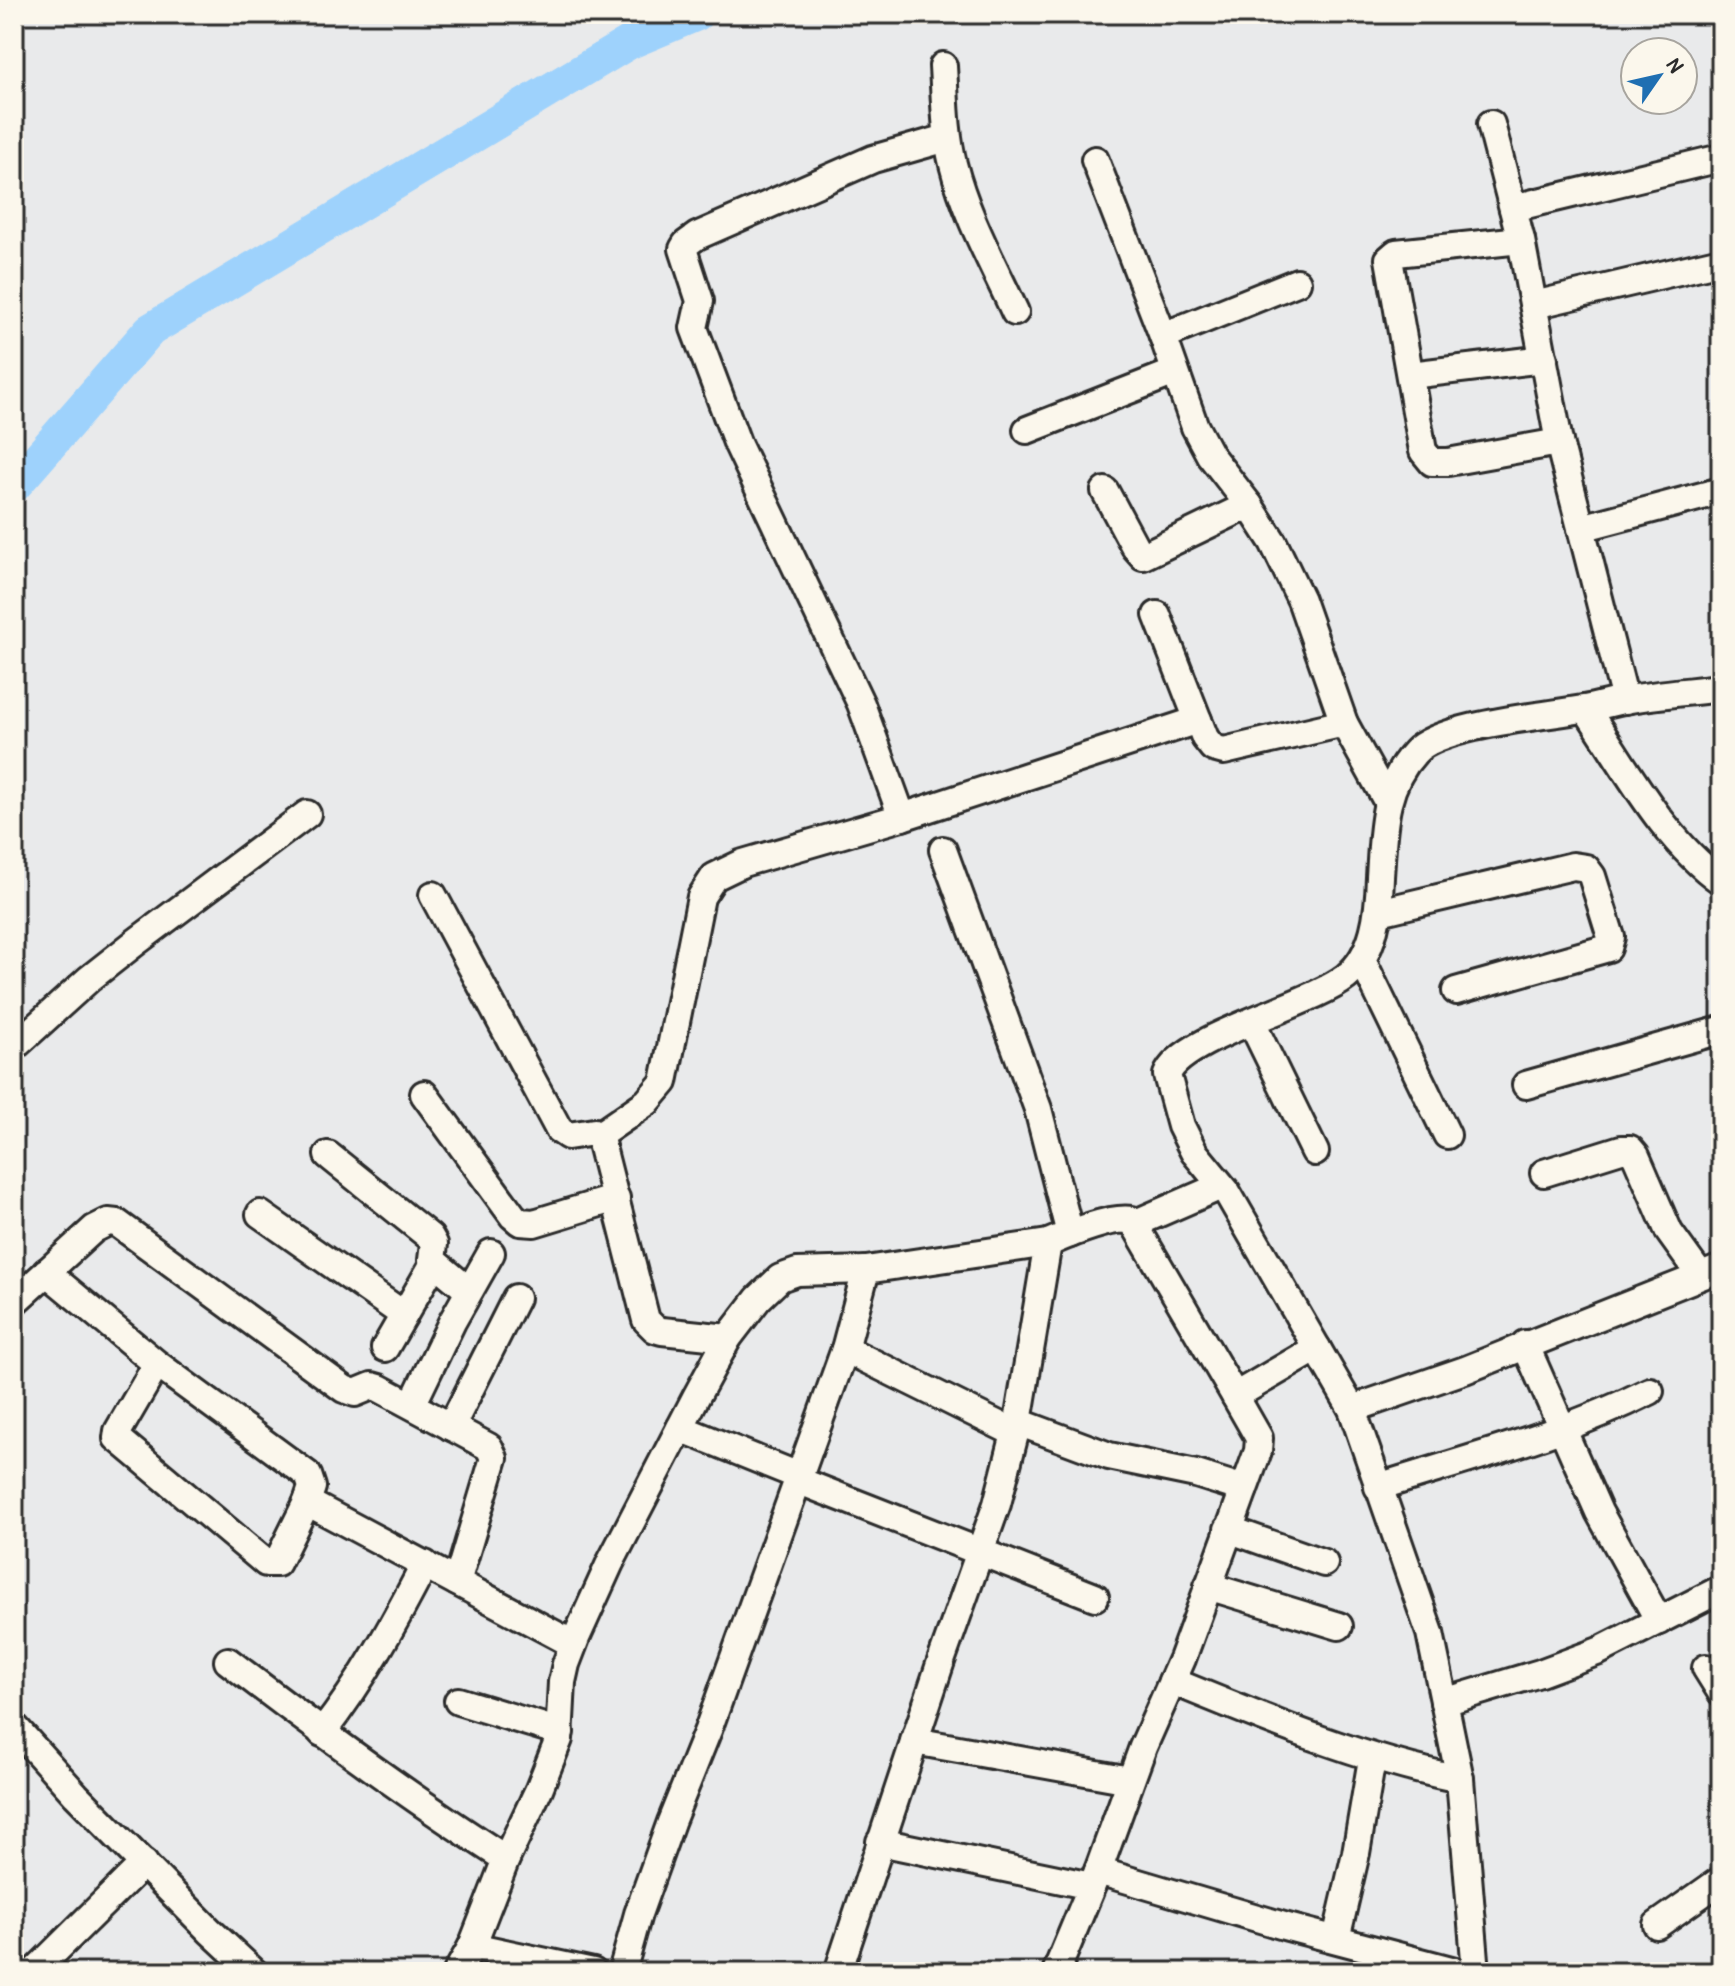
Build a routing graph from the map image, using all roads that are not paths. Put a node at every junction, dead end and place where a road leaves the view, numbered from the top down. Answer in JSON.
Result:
{"nodes":[{"id":1,"x":943,"y":66,"type":"dead end"},
{"id":2,"x":1491,"y":124,"type":"dead end"},
{"id":3,"x":947,"y":138,"type":"junction"},
{"id":4,"x":1721,"y":158,"type":"edge"},
{"id":5,"x":1095,"y":160,"type":"dead end"},
{"id":6,"x":1513,"y":208,"type":"junction"},
{"id":7,"x":1521,"y":240,"type":"junction"},
{"id":8,"x":1721,"y":261,"type":"edge"},
{"id":9,"x":1297,"y":282,"type":"dead end"},
{"id":10,"x":1534,"y":305,"type":"junction"},
{"id":11,"x":1015,"y":312,"type":"dead end"},
{"id":12,"x":1163,"y":336,"type":"junction"},
{"id":13,"x":1544,"y":359,"type":"junction"},
{"id":14,"x":1175,"y":372,"type":"junction"},
{"id":15,"x":1410,"y":375,"type":"junction"},
{"id":16,"x":1027,"y":430,"type":"dead end"},
{"id":17,"x":1559,"y":442,"type":"junction"},
{"id":18,"x":1105,"y":491,"type":"dead end"},
{"id":19,"x":1721,"y":491,"type":"edge"},
{"id":20,"x":1249,"y":505,"type":"junction"},
{"id":21,"x":1581,"y":528,"type":"junction"},
{"id":22,"x":1157,"y":615,"type":"dead end"},
{"id":23,"x":1721,"y":688,"type":"edge"},
{"id":24,"x":1625,"y":700,"type":"junction"},
{"id":25,"x":1586,"y":709,"type":"junction"},
{"id":26,"x":1198,"y":720,"type":"junction"},
{"id":27,"x":1344,"y":723,"type":"junction"},
{"id":28,"x":1387,"y":801,"type":"junction"},
{"id":29,"x":307,"y":814,"type":"dead end"},
{"id":30,"x":902,"y":817,"type":"junction"},
{"id":31,"x":943,"y":850,"type":"dead end"},
{"id":32,"x":1721,"y":881,"type":"edge"},
{"id":33,"x":433,"y":895,"type":"dead end"},
{"id":34,"x":1379,"y":912,"type":"junction"},
{"id":35,"x":1362,"y":960,"type":"junction"},
{"id":36,"x":1456,"y":991,"type":"dead end"},
{"id":37,"x":1252,"y":1023,"type":"junction"},
{"id":38,"x":1721,"y":1030,"type":"edge"},
{"id":39,"x":14,"y":1047,"type":"edge"},
{"id":40,"x":1526,"y":1085,"type":"dead end"},
{"id":41,"x":424,"y":1094,"type":"dead end"},
{"id":42,"x":1447,"y":1135,"type":"dead end"},
{"id":43,"x":598,"y":1136,"type":"junction"},
{"id":44,"x":1315,"y":1152,"type":"dead end"},
{"id":45,"x":328,"y":1155,"type":"dead end"},
{"id":46,"x":1544,"y":1173,"type":"dead end"},
{"id":47,"x":1221,"y":1186,"type":"junction"},
{"id":48,"x":616,"y":1198,"type":"junction"},
{"id":49,"x":260,"y":1214,"type":"dead end"},
{"id":50,"x":1136,"y":1223,"type":"junction"},
{"id":51,"x":1059,"y":1238,"type":"junction"},
{"id":52,"x":491,"y":1253,"type":"dead end"},
{"id":53,"x":434,"y":1263,"type":"junction"},
{"id":54,"x":866,"y":1270,"type":"junction"},
{"id":55,"x":46,"y":1272,"type":"junction"},
{"id":56,"x":1711,"y":1272,"type":"edge"},
{"id":57,"x":469,"y":1291,"type":"junction"},
{"id":58,"x":516,"y":1298,"type":"dead end"},
{"id":59,"x":14,"y":1302,"type":"edge"},
{"id":60,"x":404,"y":1315,"type":"junction"},
{"id":61,"x":728,"y":1338,"type":"junction"},
{"id":62,"x":1525,"y":1344,"type":"junction"},
{"id":63,"x":385,"y":1348,"type":"dead end"},
{"id":64,"x":1317,"y":1348,"type":"junction"},
{"id":65,"x":845,"y":1349,"type":"junction"},
{"id":66,"x":157,"y":1364,"type":"junction"},
{"id":67,"x":1650,"y":1391,"type":"dead end"},
{"id":68,"x":1235,"y":1396,"type":"junction"},
{"id":69,"x":412,"y":1405,"type":"junction"},
{"id":70,"x":1352,"y":1409,"type":"junction"},
{"id":71,"x":451,"y":1427,"type":"junction"},
{"id":72,"x":1016,"y":1427,"type":"junction"},
{"id":73,"x":680,"y":1428,"type":"junction"},
{"id":74,"x":1562,"y":1429,"type":"junction"},
{"id":75,"x":798,"y":1478,"type":"junction"},
{"id":76,"x":1378,"y":1487,"type":"junction"},
{"id":77,"x":1244,"y":1489,"type":"junction"},
{"id":78,"x":307,"y":1502,"type":"junction"},
{"id":79,"x":1228,"y":1529,"type":"junction"},
{"id":80,"x":980,"y":1554,"type":"junction"},
{"id":81,"x":1324,"y":1563,"type":"dead end"},
{"id":82,"x":425,"y":1564,"type":"junction"},
{"id":83,"x":457,"y":1582,"type":"junction"},
{"id":84,"x":1208,"y":1586,"type":"junction"},
{"id":85,"x":1721,"y":1589,"type":"edge"},
{"id":86,"x":1095,"y":1597,"type":"dead end"},
{"id":87,"x":1659,"y":1621,"type":"junction"},
{"id":88,"x":1339,"y":1626,"type":"dead end"},
{"id":89,"x":573,"y":1644,"type":"junction"},
{"id":90,"x":228,"y":1661,"type":"dead end"},
{"id":91,"x":1706,"y":1668,"type":"dead end"},
{"id":92,"x":1172,"y":1681,"type":"junction"},
{"id":93,"x":1721,"y":1692,"type":"edge"},
{"id":94,"x":458,"y":1701,"type":"dead end"},
{"id":95,"x":1444,"y":1702,"type":"junction"},
{"id":96,"x":14,"y":1726,"type":"edge"},
{"id":97,"x":560,"y":1732,"type":"junction"},
{"id":98,"x":322,"y":1733,"type":"junction"},
{"id":99,"x":914,"y":1741,"type":"junction"},
{"id":100,"x":1372,"y":1759,"type":"junction"},
{"id":101,"x":1460,"y":1779,"type":"junction"},
{"id":102,"x":1130,"y":1780,"type":"junction"},
{"id":103,"x":880,"y":1842,"type":"junction"},
{"id":104,"x":506,"y":1859,"type":"junction"},
{"id":105,"x":144,"y":1863,"type":"junction"},
{"id":106,"x":1094,"y":1878,"type":"junction"},
{"id":107,"x":1721,"y":1880,"type":"edge"},
{"id":108,"x":1657,"y":1925,"type":"dead end"},
{"id":109,"x":1336,"y":1939,"type":"junction"},
{"id":110,"x":472,"y":1946,"type":"junction"},
{"id":111,"x":34,"y":1972,"type":"edge"},
{"id":112,"x":254,"y":1972,"type":"edge"},
{"id":113,"x":457,"y":1972,"type":"edge"},
{"id":114,"x":593,"y":1972,"type":"edge"},
{"id":115,"x":622,"y":1972,"type":"edge"},
{"id":116,"x":838,"y":1972,"type":"edge"},
{"id":117,"x":1056,"y":1972,"type":"edge"},
{"id":118,"x":1459,"y":1972,"type":"edge"},
{"id":119,"x":1476,"y":1972,"type":"edge"}],
"edges":[{"from":1,"to":3,"type":"street"},
{"from":2,"to":6,"type":"street"},
{"from":3,"to":11,"type":"street"},
{"from":3,"to":30,"type":"street"},
{"from":4,"to":6,"type":"street"},
{"from":5,"to":12,"type":"street"},
{"from":6,"to":7,"type":"street"},
{"from":7,"to":10,"type":"street"},
{"from":7,"to":15,"type":"street"},
{"from":8,"to":10,"type":"street"},
{"from":9,"to":12,"type":"street"},
{"from":10,"to":13,"type":"street"},
{"from":12,"to":14,"type":"street"},
{"from":13,"to":15,"type":"street"},
{"from":13,"to":17,"type":"street"},
{"from":14,"to":16,"type":"street"},
{"from":14,"to":20,"type":"street"},
{"from":15,"to":17,"type":"street"},
{"from":17,"to":21,"type":"street"},
{"from":18,"to":20,"type":"street"},
{"from":19,"to":21,"type":"street"},
{"from":20,"to":27,"type":"street"},
{"from":21,"to":24,"type":"street"},
{"from":22,"to":26,"type":"street"},
{"from":23,"to":24,"type":"street"},
{"from":24,"to":25,"type":"street"},
{"from":25,"to":28,"type":"street"},
{"from":25,"to":32,"type":"street"},
{"from":26,"to":27,"type":"street"},
{"from":26,"to":30,"type":"street"},
{"from":27,"to":28,"type":"street"},
{"from":28,"to":34,"type":"street"},
{"from":29,"to":39,"type":"street"},
{"from":30,"to":43,"type":"street"},
{"from":31,"to":51,"type":"street"},
{"from":33,"to":43,"type":"street"},
{"from":34,"to":35,"type":"street"},
{"from":34,"to":36,"type":"street"},
{"from":35,"to":37,"type":"street"},
{"from":35,"to":42,"type":"street"},
{"from":37,"to":44,"type":"street"},
{"from":37,"to":47,"type":"street"},
{"from":38,"to":40,"type":"street"},
{"from":41,"to":48,"type":"street"},
{"from":43,"to":48,"type":"street"},
{"from":45,"to":53,"type":"street"},
{"from":46,"to":56,"type":"street"},
{"from":47,"to":50,"type":"street"},
{"from":47,"to":64,"type":"street"},
{"from":48,"to":61,"type":"street"},
{"from":49,"to":60,"type":"street"},
{"from":50,"to":51,"type":"street"},
{"from":50,"to":68,"type":"street"},
{"from":51,"to":54,"type":"street"},
{"from":51,"to":72,"type":"street"},
{"from":52,"to":57,"type":"street"},
{"from":53,"to":57,"type":"street"},
{"from":53,"to":60,"type":"street"},
{"from":54,"to":61,"type":"street"},
{"from":54,"to":65,"type":"street"},
{"from":55,"to":59,"type":"street"},
{"from":55,"to":66,"type":"street"},
{"from":55,"to":69,"type":"street"},
{"from":56,"to":62,"type":"street"},
{"from":57,"to":69,"type":"street"},
{"from":58,"to":71,"type":"street"},
{"from":60,"to":63,"type":"street"},
{"from":61,"to":73,"type":"street"},
{"from":62,"to":70,"type":"street"},
{"from":62,"to":74,"type":"street"},
{"from":64,"to":68,"type":"street"},
{"from":64,"to":70,"type":"street"},
{"from":65,"to":72,"type":"street"},
{"from":65,"to":75,"type":"street"},
{"from":66,"to":78,"type":"street"},
{"from":66,"to":78,"type":"street"},
{"from":67,"to":74,"type":"street"},
{"from":68,"to":77,"type":"street"},
{"from":69,"to":71,"type":"street"},
{"from":70,"to":76,"type":"street"},
{"from":71,"to":83,"type":"street"},
{"from":72,"to":77,"type":"street"},
{"from":72,"to":80,"type":"street"},
{"from":73,"to":75,"type":"street"},
{"from":73,"to":89,"type":"street"},
{"from":74,"to":76,"type":"street"},
{"from":74,"to":87,"type":"street"},
{"from":75,"to":80,"type":"street"},
{"from":75,"to":115,"type":"street"},
{"from":76,"to":95,"type":"street"},
{"from":77,"to":79,"type":"street"},
{"from":78,"to":82,"type":"street"},
{"from":79,"to":81,"type":"street"},
{"from":79,"to":84,"type":"street"},
{"from":80,"to":86,"type":"street"},
{"from":80,"to":99,"type":"street"},
{"from":82,"to":83,"type":"street"},
{"from":82,"to":98,"type":"street"},
{"from":83,"to":89,"type":"street"},
{"from":84,"to":88,"type":"street"},
{"from":84,"to":92,"type":"street"},
{"from":85,"to":87,"type":"street"},
{"from":87,"to":95,"type":"street"},
{"from":89,"to":97,"type":"street"},
{"from":90,"to":98,"type":"street"},
{"from":91,"to":93,"type":"street"},
{"from":92,"to":100,"type":"street"},
{"from":92,"to":102,"type":"street"},
{"from":94,"to":97,"type":"street"},
{"from":95,"to":101,"type":"street"},
{"from":96,"to":105,"type":"street"},
{"from":97,"to":104,"type":"street"},
{"from":98,"to":104,"type":"street"},
{"from":99,"to":102,"type":"street"},
{"from":99,"to":103,"type":"street"},
{"from":100,"to":101,"type":"street"},
{"from":100,"to":109,"type":"street"},
{"from":101,"to":119,"type":"street"},
{"from":102,"to":106,"type":"street"},
{"from":103,"to":106,"type":"street"},
{"from":103,"to":116,"type":"street"},
{"from":104,"to":110,"type":"street"},
{"from":105,"to":111,"type":"street"},
{"from":105,"to":112,"type":"street"},
{"from":106,"to":109,"type":"street"},
{"from":106,"to":117,"type":"street"},
{"from":107,"to":108,"type":"street"},
{"from":109,"to":118,"type":"street"},
{"from":110,"to":113,"type":"street"},
{"from":110,"to":114,"type":"street"}]}
